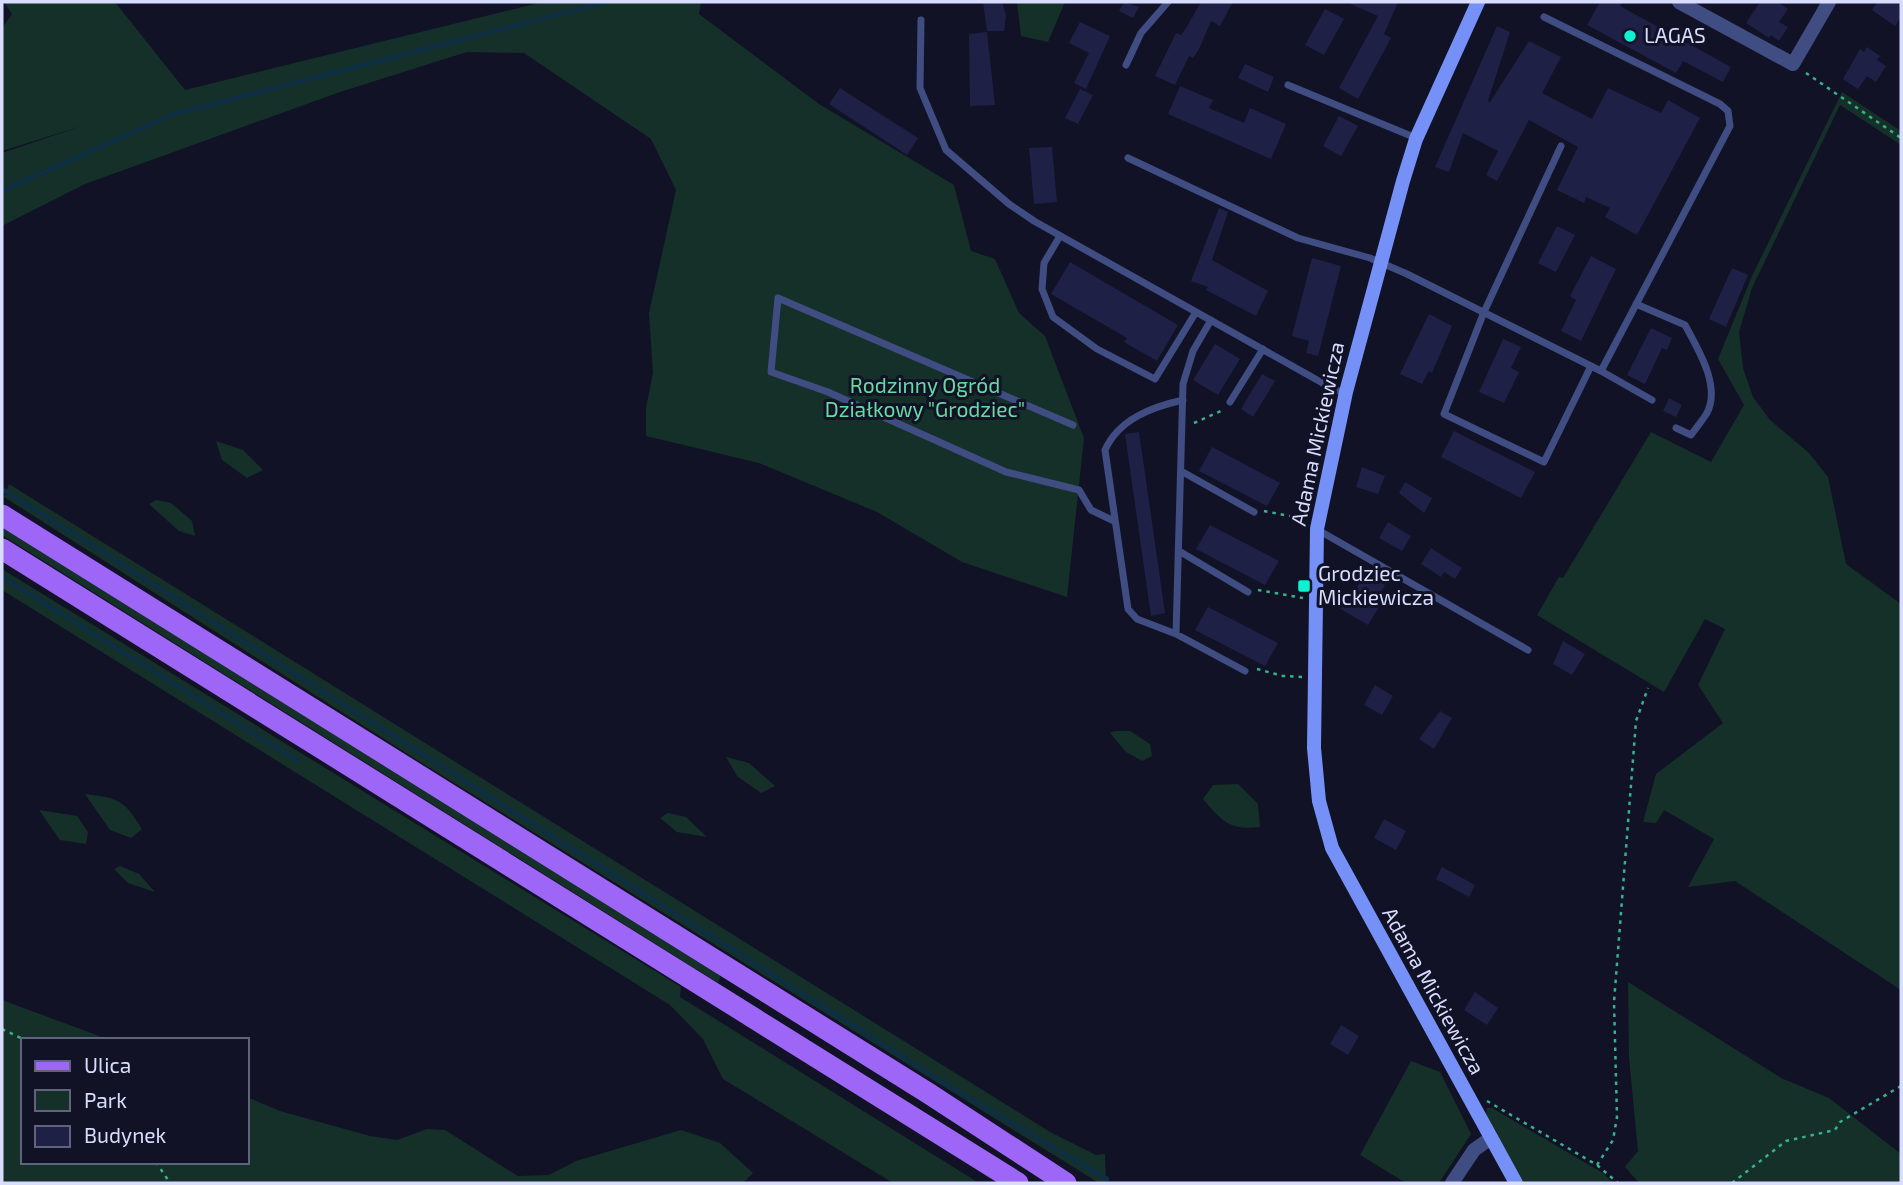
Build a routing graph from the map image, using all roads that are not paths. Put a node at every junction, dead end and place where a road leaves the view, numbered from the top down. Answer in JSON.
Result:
{"nodes":[{"id":1,"x":1168,"y":2,"type":"edge"},
{"id":2,"x":1478,"y":2,"type":"edge"},
{"id":3,"x":1679,"y":2,"type":"edge"},
{"id":4,"x":1829,"y":2,"type":"edge"},
{"id":5,"x":1544,"y":17,"type":"dead end"},
{"id":6,"x":921,"y":20,"type":"dead end"},
{"id":7,"x":1126,"y":65,"type":"dead end"},
{"id":8,"x":1288,"y":85,"type":"dead end"},
{"id":9,"x":1416,"y":139,"type":"junction"},
{"id":10,"x":1561,"y":146,"type":"dead end"},
{"id":11,"x":1128,"y":158,"type":"dead end"},
{"id":12,"x":1060,"y":236,"type":"junction"},
{"id":13,"x":1380,"y":262,"type":"junction"},
{"id":14,"x":1636,"y":304,"type":"junction"},
{"id":15,"x":1196,"y":312,"type":"junction"},
{"id":16,"x":1484,"y":312,"type":"junction"},
{"id":17,"x":1210,"y":320,"type":"junction"},
{"id":18,"x":1263,"y":349,"type":"junction"},
{"id":19,"x":1591,"y":366,"type":"junction"},
{"id":20,"x":1601,"y":371,"type":"junction"},
{"id":21,"x":1346,"y":392,"type":"junction"},
{"id":22,"x":1183,"y":400,"type":"junction"},
{"id":23,"x":1652,"y":400,"type":"dead end"},
{"id":24,"x":1230,"y":402,"type":"road end"},
{"id":25,"x":1073,"y":425,"type":"dead end"},
{"id":26,"x":1676,"y":428,"type":"dead end"},
{"id":27,"x":1181,"y":471,"type":"junction"},
{"id":28,"x":1254,"y":512,"type":"dead end"},
{"id":29,"x":2,"y":515,"type":"edge"},
{"id":30,"x":1114,"y":521,"type":"junction"},
{"id":31,"x":1313,"y":524,"type":"junction"},
{"id":32,"x":2,"y":549,"type":"edge"},
{"id":33,"x":1179,"y":551,"type":"junction"},
{"id":34,"x":1248,"y":592,"type":"dead end"},
{"id":35,"x":1176,"y":634,"type":"junction"},
{"id":36,"x":1528,"y":650,"type":"dead end"},
{"id":37,"x":1245,"y":671,"type":"dead end"},
{"id":38,"x":1491,"y":1138,"type":"junction"},
{"id":39,"x":1018,"y":1183,"type":"edge"},
{"id":40,"x":1066,"y":1183,"type":"edge"},
{"id":41,"x":1452,"y":1183,"type":"edge"},
{"id":42,"x":1516,"y":1183,"type":"edge"}],
"edges":[{"from":1,"to":7,"type":"lane"},
{"from":2,"to":9,"type":"street","name":"Adama Mickiewicza"},
{"from":3,"to":4,"type":"street"},
{"from":5,"to":14,"type":"lane"},
{"from":6,"to":12,"type":"lane"},
{"from":8,"to":9,"type":"lane"},
{"from":9,"to":13,"type":"street","name":"Adama Mickiewicza"},
{"from":10,"to":16,"type":"lane"},
{"from":11,"to":13,"type":"lane"},
{"from":12,"to":15,"type":"lane"},
{"from":12,"to":15,"type":"lane"},
{"from":13,"to":16,"type":"lane"},
{"from":13,"to":21,"type":"street","name":"Adama Mickiewicza"},
{"from":14,"to":20,"type":"lane"},
{"from":14,"to":26,"type":"lane"},
{"from":15,"to":17,"type":"lane"},
{"from":16,"to":19,"type":"lane"},
{"from":16,"to":19,"type":"lane"},
{"from":17,"to":18,"type":"lane"},
{"from":17,"to":22,"type":"lane"},
{"from":18,"to":21,"type":"lane"},
{"from":18,"to":24,"type":"lane"},
{"from":19,"to":20,"type":"lane"},
{"from":20,"to":23,"type":"lane"},
{"from":21,"to":31,"type":"street","name":"Adama Mickiewicza"},
{"from":22,"to":27,"type":"lane"},
{"from":22,"to":30,"type":"lane"},
{"from":25,"to":30,"type":"lane"},
{"from":27,"to":28,"type":"lane"},
{"from":27,"to":33,"type":"lane"},
{"from":29,"to":40,"type":"main road"},
{"from":30,"to":35,"type":"lane"},
{"from":31,"to":36,"type":"lane"},
{"from":31,"to":38,"type":"street","name":"Adama Mickiewicza"},
{"from":32,"to":39,"type":"main road"},
{"from":33,"to":34,"type":"lane"},
{"from":33,"to":35,"type":"lane"},
{"from":35,"to":37,"type":"lane"},
{"from":38,"to":41,"type":"street"},
{"from":38,"to":42,"type":"street","name":"Adama Mickiewicza"}]}
